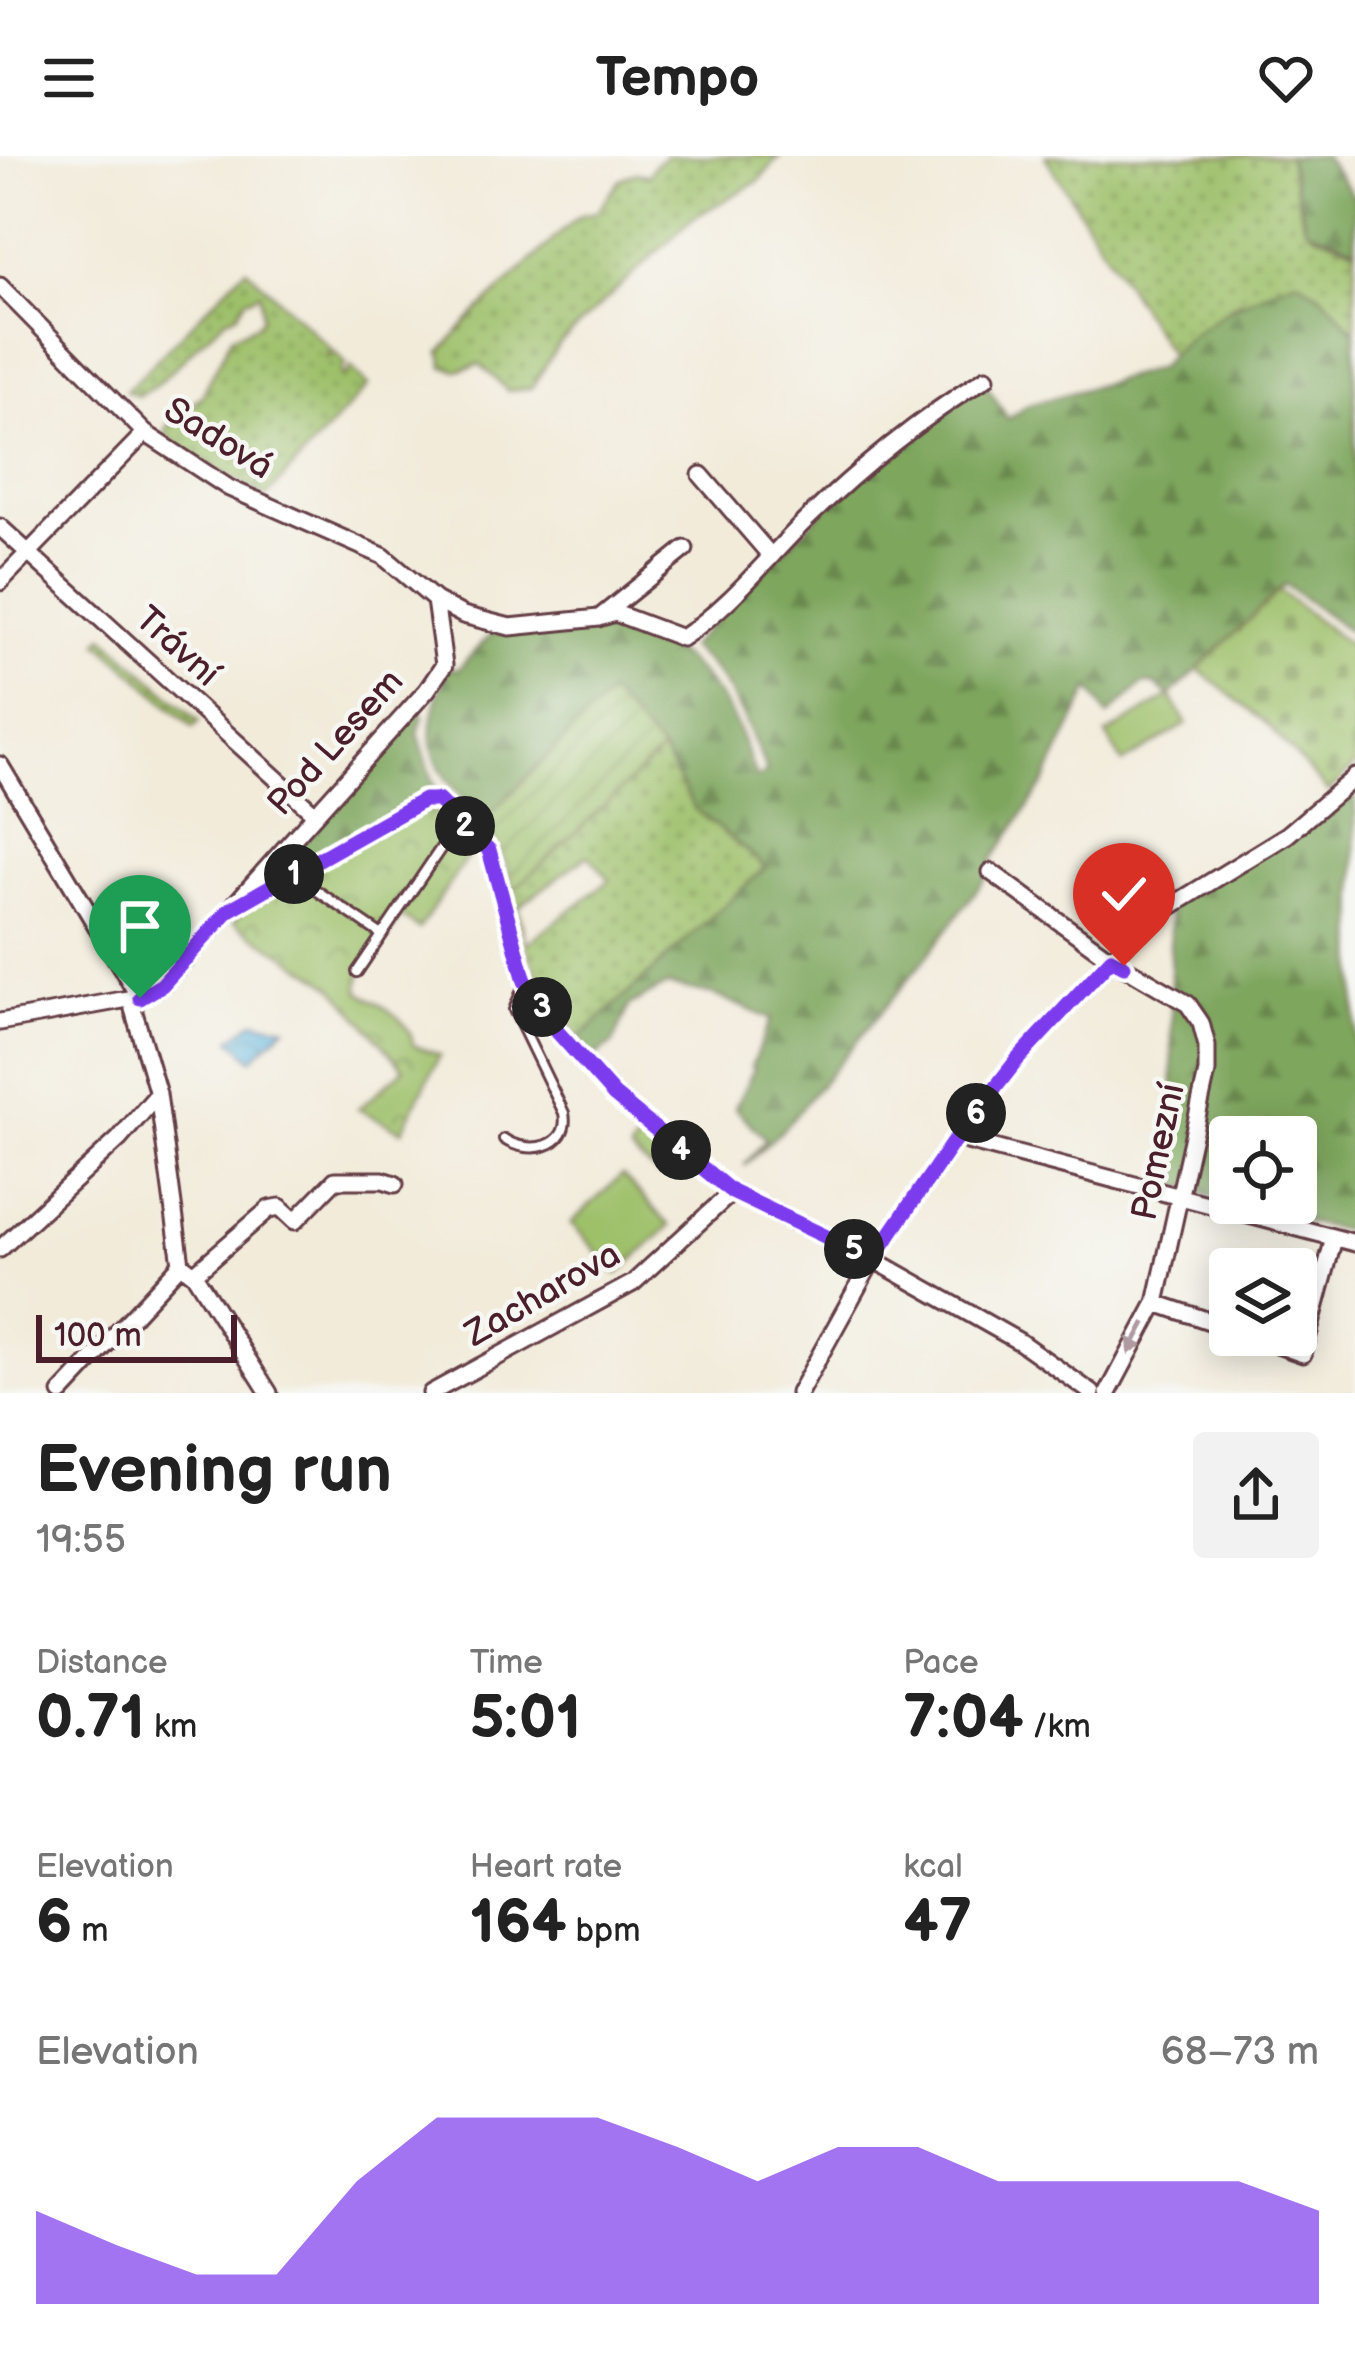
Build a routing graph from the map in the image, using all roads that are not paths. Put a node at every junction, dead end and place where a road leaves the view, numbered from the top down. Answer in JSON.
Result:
{"nodes":[{"id":1,"x":0,"y":286,"type":"edge"},
{"id":2,"x":986,"y":378,"type":"dead end"},
{"id":3,"x":145,"y":433,"type":"junction"},
{"id":4,"x":701,"y":475,"type":"dead end"},
{"id":5,"x":0,"y":526,"type":"edge"},
{"id":6,"x":685,"y":549,"type":"dead end"},
{"id":7,"x":28,"y":552,"type":"junction"},
{"id":8,"x":771,"y":556,"type":"junction"},
{"id":9,"x":0,"y":582,"type":"edge"},
{"id":10,"x":435,"y":600,"type":"junction"},
{"id":11,"x":599,"y":618,"type":"junction"},
{"id":12,"x":0,"y":765,"type":"edge"},
{"id":13,"x":1355,"y":777,"type":"edge"},
{"id":14,"x":449,"y":810,"type":"junction"},
{"id":15,"x":313,"y":812,"type":"junction"},
{"id":16,"x":991,"y":872,"type":"dead end"},
{"id":17,"x":293,"y":874,"type":"junction"},
{"id":18,"x":229,"y":910,"type":"junction"},
{"id":19,"x":382,"y":935,"type":"junction"},
{"id":20,"x":1111,"y":959,"type":"junction"},
{"id":21,"x":357,"y":972,"type":"dead end"},
{"id":22,"x":525,"y":981,"type":"junction"},
{"id":23,"x":140,"y":998,"type":"junction"},
{"id":24,"x":0,"y":1022,"type":"edge"},
{"id":25,"x":158,"y":1094,"type":"junction"},
{"id":26,"x":956,"y":1138,"type":"junction"},
{"id":27,"x":504,"y":1139,"type":"dead end"},
{"id":28,"x":395,"y":1184,"type":"dead end"},
{"id":29,"x":732,"y":1192,"type":"junction"},
{"id":30,"x":1180,"y":1198,"type":"junction"},
{"id":31,"x":1334,"y":1238,"type":"junction"},
{"id":32,"x":1355,"y":1243,"type":"edge"},
{"id":33,"x":0,"y":1249,"type":"edge"},
{"id":34,"x":873,"y":1259,"type":"junction"},
{"id":35,"x":188,"y":1269,"type":"junction"},
{"id":36,"x":1317,"y":1302,"type":"edge"},
{"id":37,"x":1156,"y":1303,"type":"junction"},
{"id":38,"x":1209,"y":1321,"type":"edge"},
{"id":39,"x":61,"y":1393,"type":"edge"},
{"id":40,"x":269,"y":1393,"type":"edge"},
{"id":41,"x":431,"y":1393,"type":"edge"},
{"id":42,"x":799,"y":1393,"type":"edge"},
{"id":43,"x":1092,"y":1393,"type":"edge"},
{"id":44,"x":1108,"y":1393,"type":"edge"}],
"edges":[{"from":1,"to":3,"type":"street","name":"Sadová"},
{"from":2,"to":8,"type":"street"},
{"from":3,"to":7,"type":"street"},
{"from":3,"to":10,"type":"street","name":"Sadová"},
{"from":4,"to":8,"type":"street"},
{"from":5,"to":7,"type":"street","name":"Trávní"},
{"from":6,"to":11,"type":"street"},
{"from":7,"to":9,"type":"street"},
{"from":7,"to":15,"type":"street","name":"Trávní"},
{"from":8,"to":11,"type":"street","name":"Sadová"},
{"from":10,"to":11,"type":"street","name":"Sadová"},
{"from":10,"to":15,"type":"street","name":"Pod Lesem"},
{"from":12,"to":23,"type":"street"},
{"from":13,"to":20,"type":"street"},
{"from":14,"to":17,"type":"street","name":"Pod Lesem"},
{"from":14,"to":19,"type":"lane"},
{"from":14,"to":22,"type":"street"},
{"from":15,"to":18,"type":"street","name":"Pod Lesem"},
{"from":16,"to":20,"type":"street","name":"Pomezní"},
{"from":17,"to":18,"type":"street","name":"Pod Lesem"},
{"from":17,"to":19,"type":"lane"},
{"from":18,"to":23,"type":"street","name":"Pod Lesem"},
{"from":19,"to":21,"type":"lane"},
{"from":20,"to":26,"type":"street"},
{"from":20,"to":30,"type":"street","name":"Pomezní"},
{"from":22,"to":27,"type":"lane"},
{"from":22,"to":29,"type":"street"},
{"from":23,"to":24,"type":"street"},
{"from":23,"to":25,"type":"street"},
{"from":25,"to":33,"type":"street"},
{"from":25,"to":35,"type":"street"},
{"from":26,"to":30,"type":"street"},
{"from":26,"to":34,"type":"street"},
{"from":28,"to":35,"type":"street"},
{"from":29,"to":34,"type":"street"},
{"from":29,"to":41,"type":"street","name":"Zacharova"},
{"from":30,"to":31,"type":"street"},
{"from":30,"to":37,"type":"street","name":"Pomezní"},
{"from":31,"to":32,"type":"street"},
{"from":31,"to":36,"type":"street"},
{"from":34,"to":42,"type":"street"},
{"from":34,"to":43,"type":"street"},
{"from":35,"to":39,"type":"street"},
{"from":35,"to":40,"type":"street"},
{"from":37,"to":38,"type":"street"},
{"from":37,"to":44,"type":"street","name":"Pomezní","one_way":true}]}
